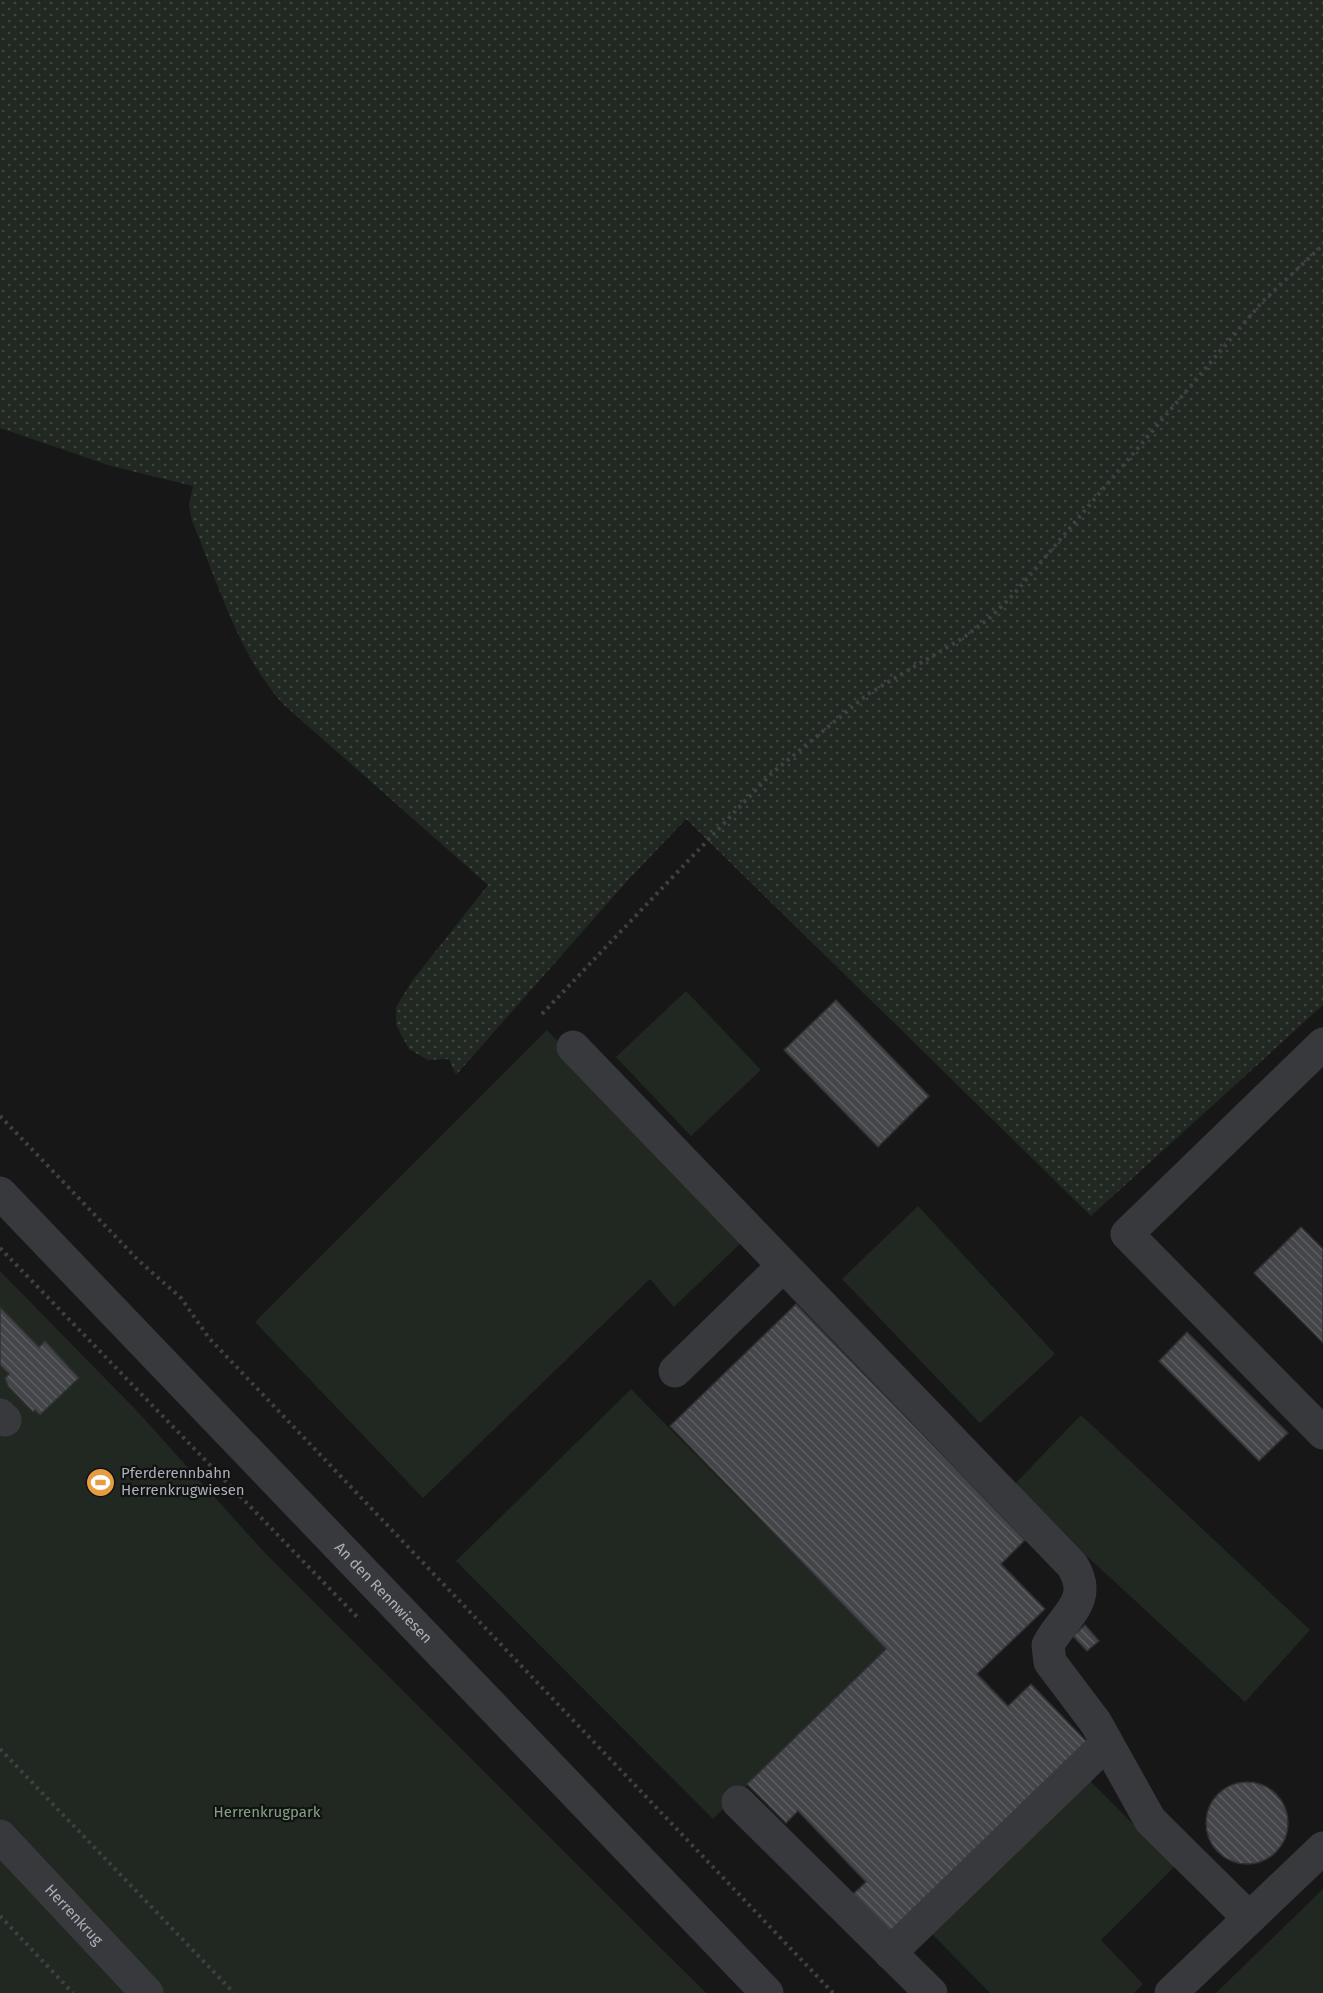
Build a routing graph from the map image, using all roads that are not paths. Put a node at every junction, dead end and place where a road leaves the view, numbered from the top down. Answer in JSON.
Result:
{"nodes":[{"id":1,"x":1323,"y":1044,"type":"edge"},
{"id":2,"x":573,"y":1047,"type":"dead end"},
{"id":3,"x":0,"y":1193,"type":"edge"},
{"id":4,"x":783,"y":1266,"type":"junction"},
{"id":5,"x":675,"y":1371,"type":"dead end"},
{"id":6,"x":1323,"y":1433,"type":"edge"},
{"id":7,"x":1107,"y":1743,"type":"junction"},
{"id":8,"x":738,"y":1802,"type":"dead end"},
{"id":9,"x":0,"y":1836,"type":"edge"},
{"id":10,"x":1323,"y":1848,"type":"edge"},
{"id":11,"x":1249,"y":1918,"type":"junction"},
{"id":12,"x":890,"y":1953,"type":"junction"},
{"id":13,"x":147,"y":1993,"type":"edge"},
{"id":14,"x":767,"y":1993,"type":"edge"},
{"id":15,"x":931,"y":1993,"type":"edge"},
{"id":16,"x":1171,"y":1993,"type":"edge"}],
"edges":[{"from":1,"to":6,"type":"street"},
{"from":2,"to":4,"type":"street"},
{"from":3,"to":14,"type":"street","name":"An den Rennwiesen"},
{"from":4,"to":5,"type":"street"},
{"from":4,"to":7,"type":"street"},
{"from":7,"to":11,"type":"street"},
{"from":7,"to":12,"type":"street"},
{"from":8,"to":12,"type":"street"},
{"from":9,"to":13,"type":"street","name":"Herrenkrug"},
{"from":10,"to":11,"type":"street"},
{"from":11,"to":16,"type":"street"},
{"from":12,"to":15,"type":"street"}]}
